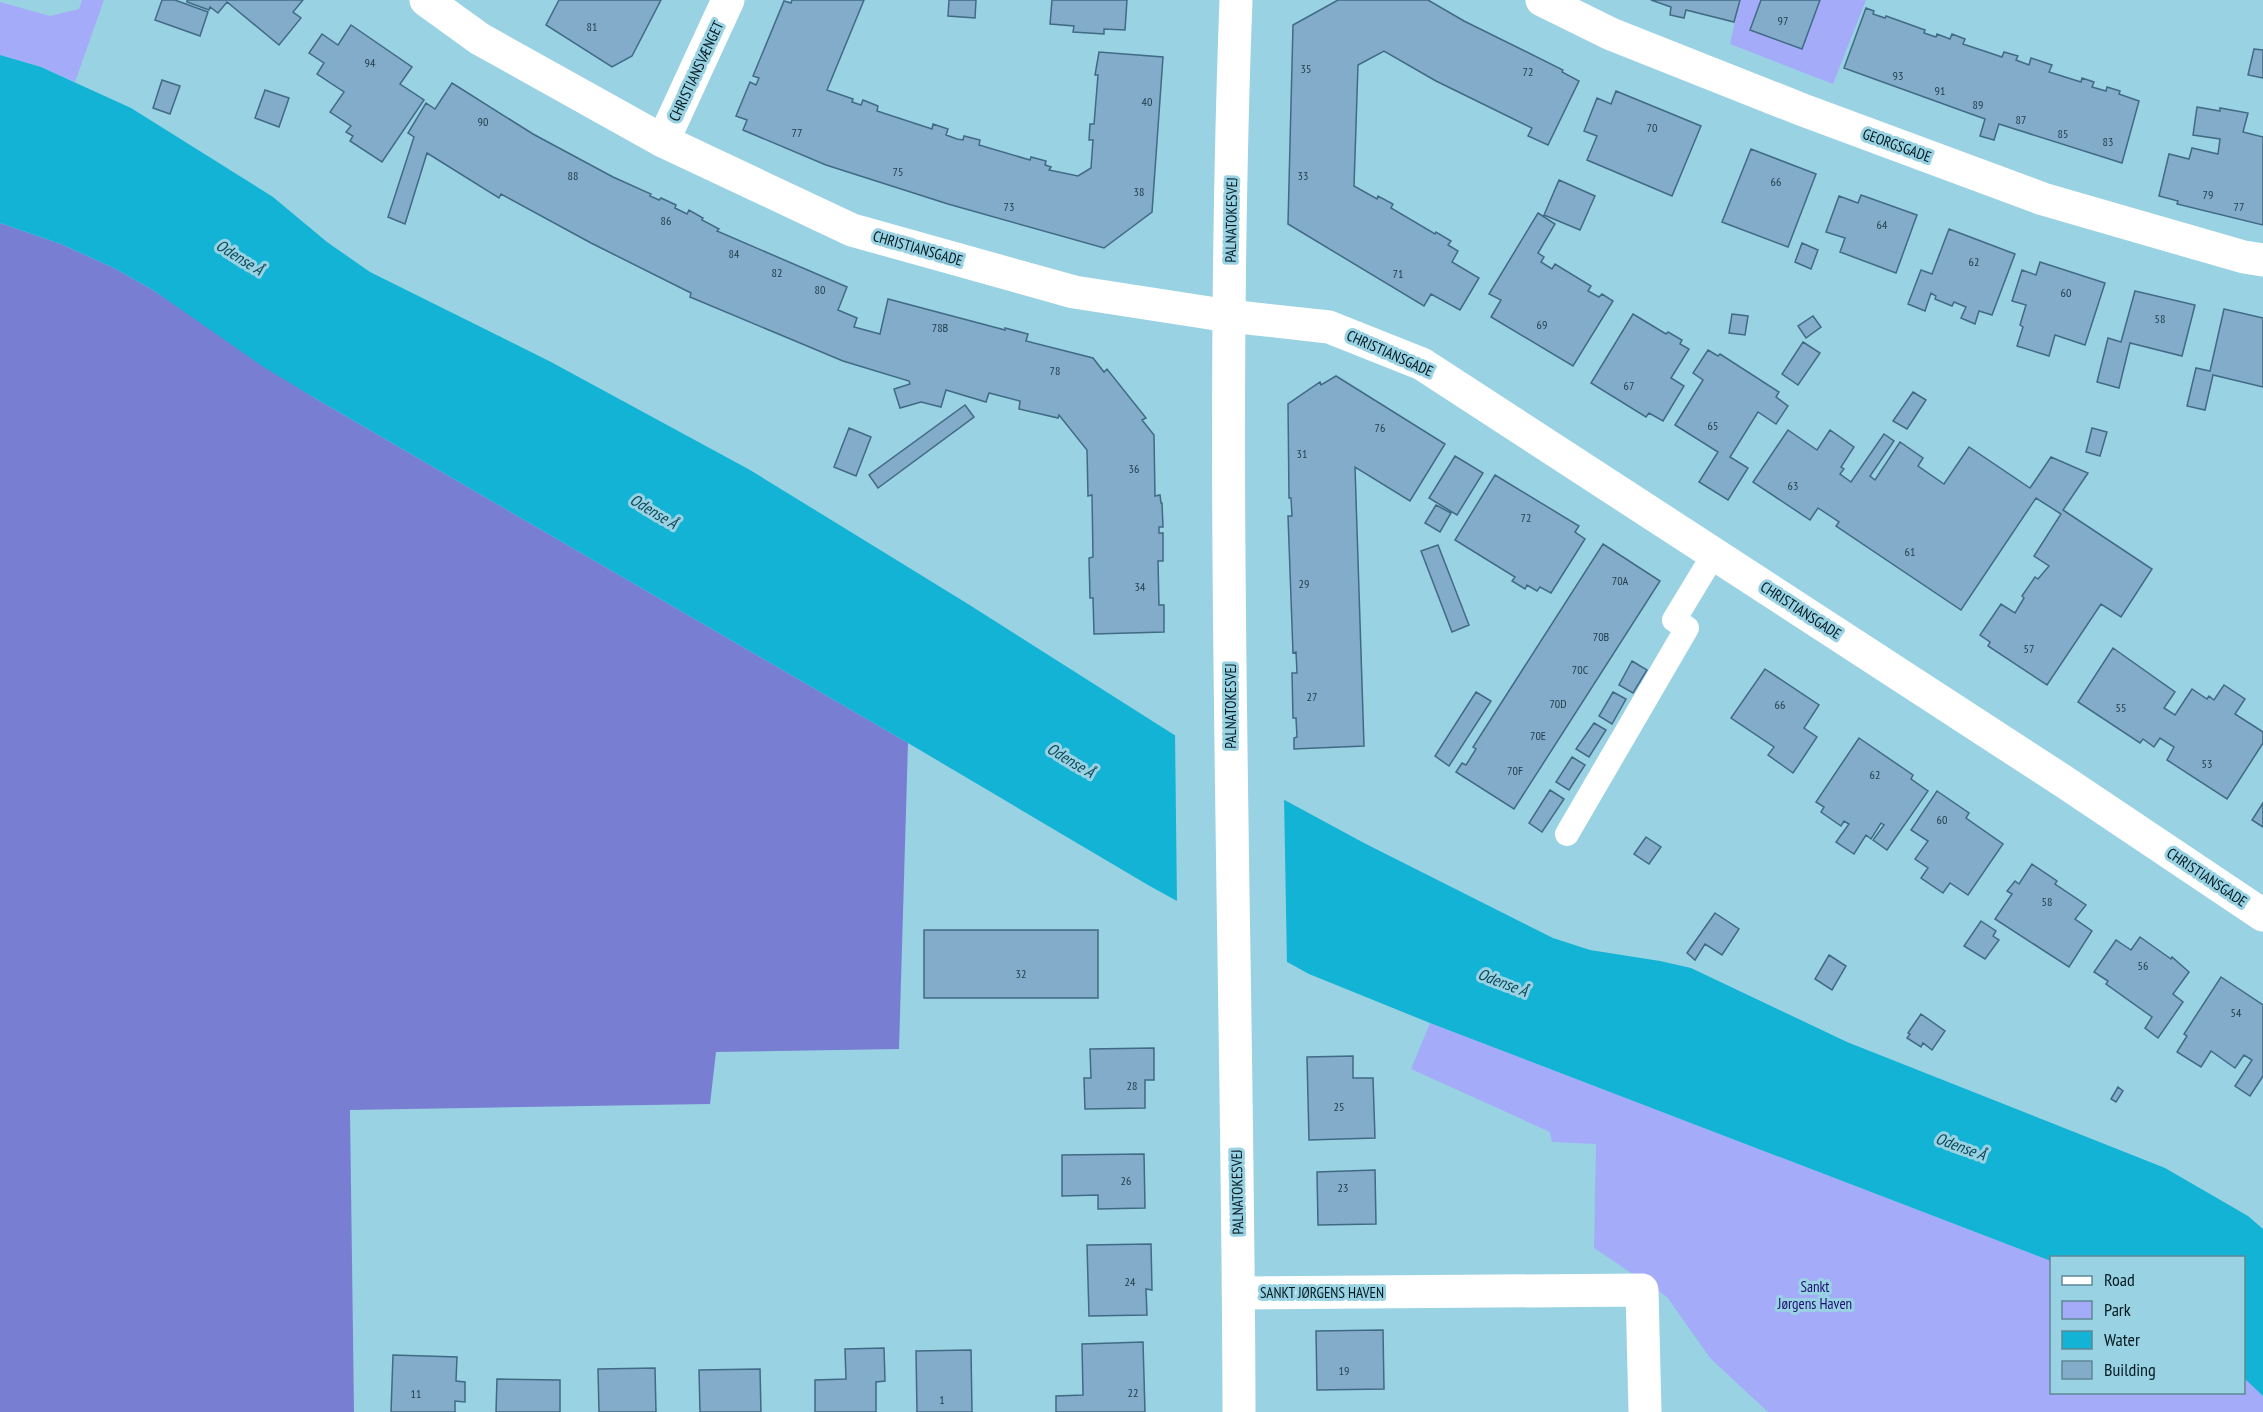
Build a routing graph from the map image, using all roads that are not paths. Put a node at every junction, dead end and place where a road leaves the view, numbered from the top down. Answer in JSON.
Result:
{"nodes":[{"id":1,"x":426,"y":0,"type":"edge"},
{"id":2,"x":728,"y":0,"type":"edge"},
{"id":3,"x":1236,"y":0,"type":"edge"},
{"id":4,"x":1542,"y":0,"type":"edge"},
{"id":5,"x":663,"y":141,"type":"junction"},
{"id":6,"x":2263,"y":260,"type":"edge"},
{"id":7,"x":1229,"y":316,"type":"junction"},
{"id":8,"x":1714,"y":554,"type":"junction"},
{"id":9,"x":1568,"y":834,"type":"dead end"},
{"id":10,"x":2263,"y":915,"type":"edge"},
{"id":11,"x":1239,"y":1293,"type":"junction"},
{"id":12,"x":1239,"y":1412,"type":"edge"},
{"id":13,"x":1645,"y":1412,"type":"edge"}],
"edges":[{"from":1,"to":5,"type":"street","name":"CHRISTIANSGADE"},
{"from":2,"to":5,"type":"street","name":"CHRISTIANSVÆNGET"},
{"from":3,"to":7,"type":"street","name":"PALNATOKESVEJ"},
{"from":4,"to":6,"type":"street","name":"GEORGSGADE"},
{"from":5,"to":7,"type":"street","name":"CHRISTIANSGADE"},
{"from":7,"to":8,"type":"street","name":"CHRISTIANSGADE"},
{"from":7,"to":11,"type":"street","name":"PALNATOKESVEJ"},
{"from":8,"to":9,"type":"lane"},
{"from":8,"to":10,"type":"street","name":"CHRISTIANSGADE"},
{"from":11,"to":12,"type":"street","name":"PALNATOKESVEJ"},
{"from":11,"to":13,"type":"street","name":"SANKT JØRGENS HAVEN"}]}
